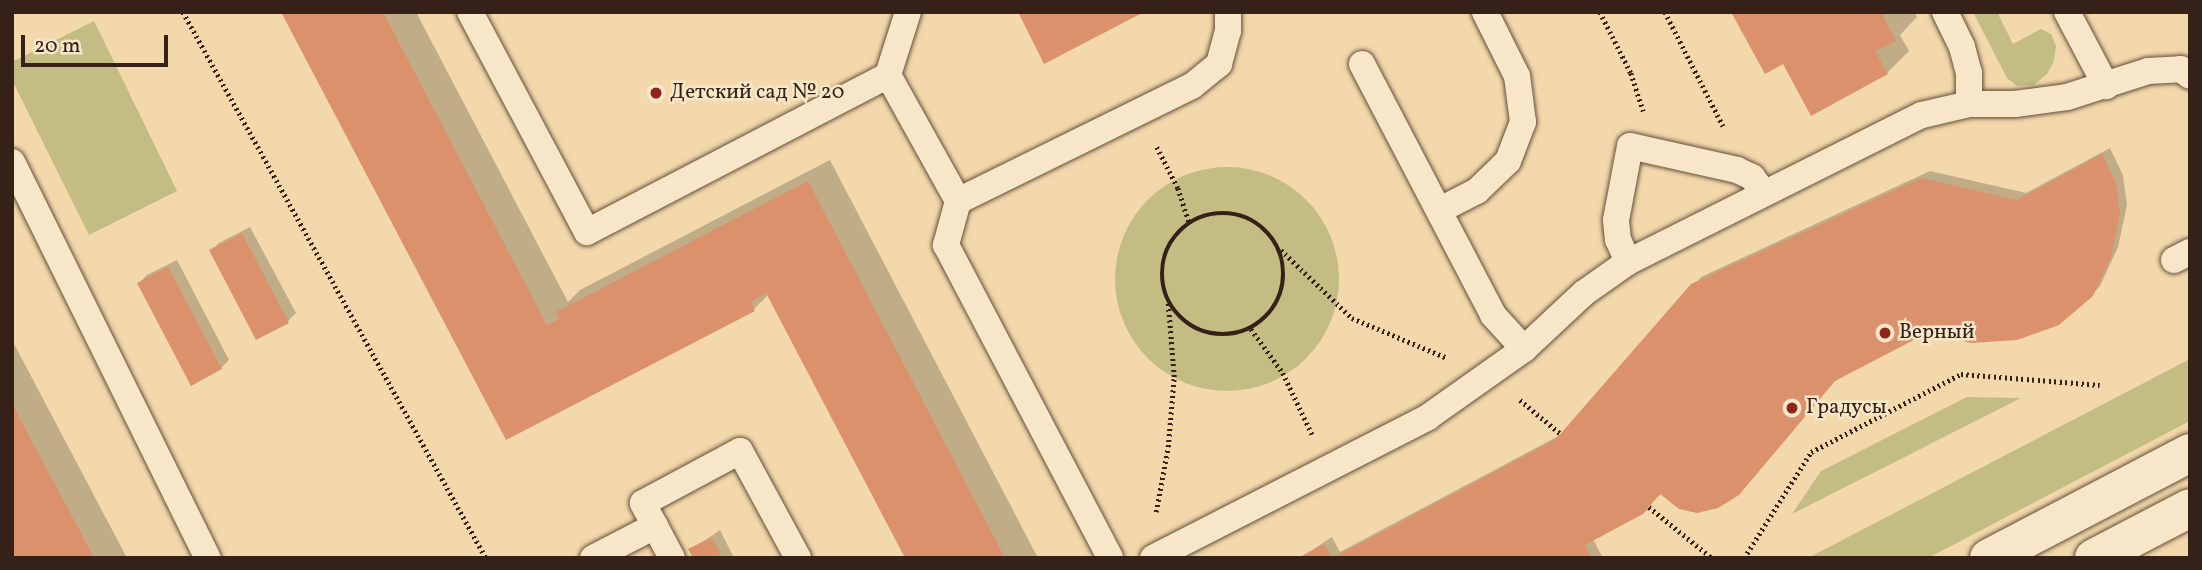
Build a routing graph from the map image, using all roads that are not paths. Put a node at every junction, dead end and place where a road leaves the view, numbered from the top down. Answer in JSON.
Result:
{"nodes":[{"id":1,"x":470,"y":12,"type":"edge"},
{"id":2,"x":908,"y":12,"type":"edge"},
{"id":3,"x":1228,"y":12,"type":"edge"},
{"id":4,"x":1485,"y":12,"type":"edge"},
{"id":5,"x":1945,"y":12,"type":"edge"},
{"id":6,"x":2067,"y":12,"type":"edge"},
{"id":7,"x":1362,"y":64,"type":"dead end"},
{"id":8,"x":888,"y":75,"type":"junction"},
{"id":9,"x":2190,"y":76,"type":"edge"},
{"id":10,"x":2106,"y":86,"type":"junction"},
{"id":11,"x":1969,"y":104,"type":"junction"},
{"id":12,"x":12,"y":162,"type":"edge"},
{"id":13,"x":1764,"y":193,"type":"junction"},
{"id":14,"x":958,"y":201,"type":"junction"},
{"id":15,"x":1440,"y":210,"type":"junction"},
{"id":16,"x":1628,"y":262,"type":"junction"},
{"id":17,"x":1524,"y":349,"type":"junction"},
{"id":18,"x":2190,"y":453,"type":"edge"},
{"id":19,"x":2190,"y":508,"type":"edge"},
{"id":20,"x":655,"y":526,"type":"junction"},
{"id":21,"x":208,"y":558,"type":"edge"},
{"id":22,"x":593,"y":558,"type":"edge"},
{"id":23,"x":672,"y":558,"type":"edge"},
{"id":24,"x":798,"y":558,"type":"edge"},
{"id":25,"x":1110,"y":558,"type":"edge"},
{"id":26,"x":1153,"y":558,"type":"edge"},
{"id":27,"x":1989,"y":558,"type":"edge"},
{"id":28,"x":2094,"y":558,"type":"edge"}],
"edges":[{"from":1,"to":8,"type":"lane"},
{"from":2,"to":8,"type":"lane"},
{"from":3,"to":14,"type":"lane"},
{"from":4,"to":15,"type":"lane"},
{"from":5,"to":11,"type":"lane"},
{"from":6,"to":10,"type":"lane"},
{"from":7,"to":15,"type":"lane"},
{"from":8,"to":14,"type":"lane"},
{"from":9,"to":10,"type":"lane"},
{"from":10,"to":11,"type":"lane"},
{"from":11,"to":13,"type":"lane"},
{"from":12,"to":21,"type":"lane"},
{"from":13,"to":16,"type":"lane"},
{"from":13,"to":16,"type":"lane"},
{"from":14,"to":25,"type":"lane"},
{"from":15,"to":17,"type":"lane"},
{"from":16,"to":17,"type":"lane"},
{"from":17,"to":26,"type":"lane"},
{"from":18,"to":27,"type":"street"},
{"from":19,"to":28,"type":"street"},
{"from":20,"to":22,"type":"lane"},
{"from":20,"to":23,"type":"lane"},
{"from":20,"to":24,"type":"lane"}]}
